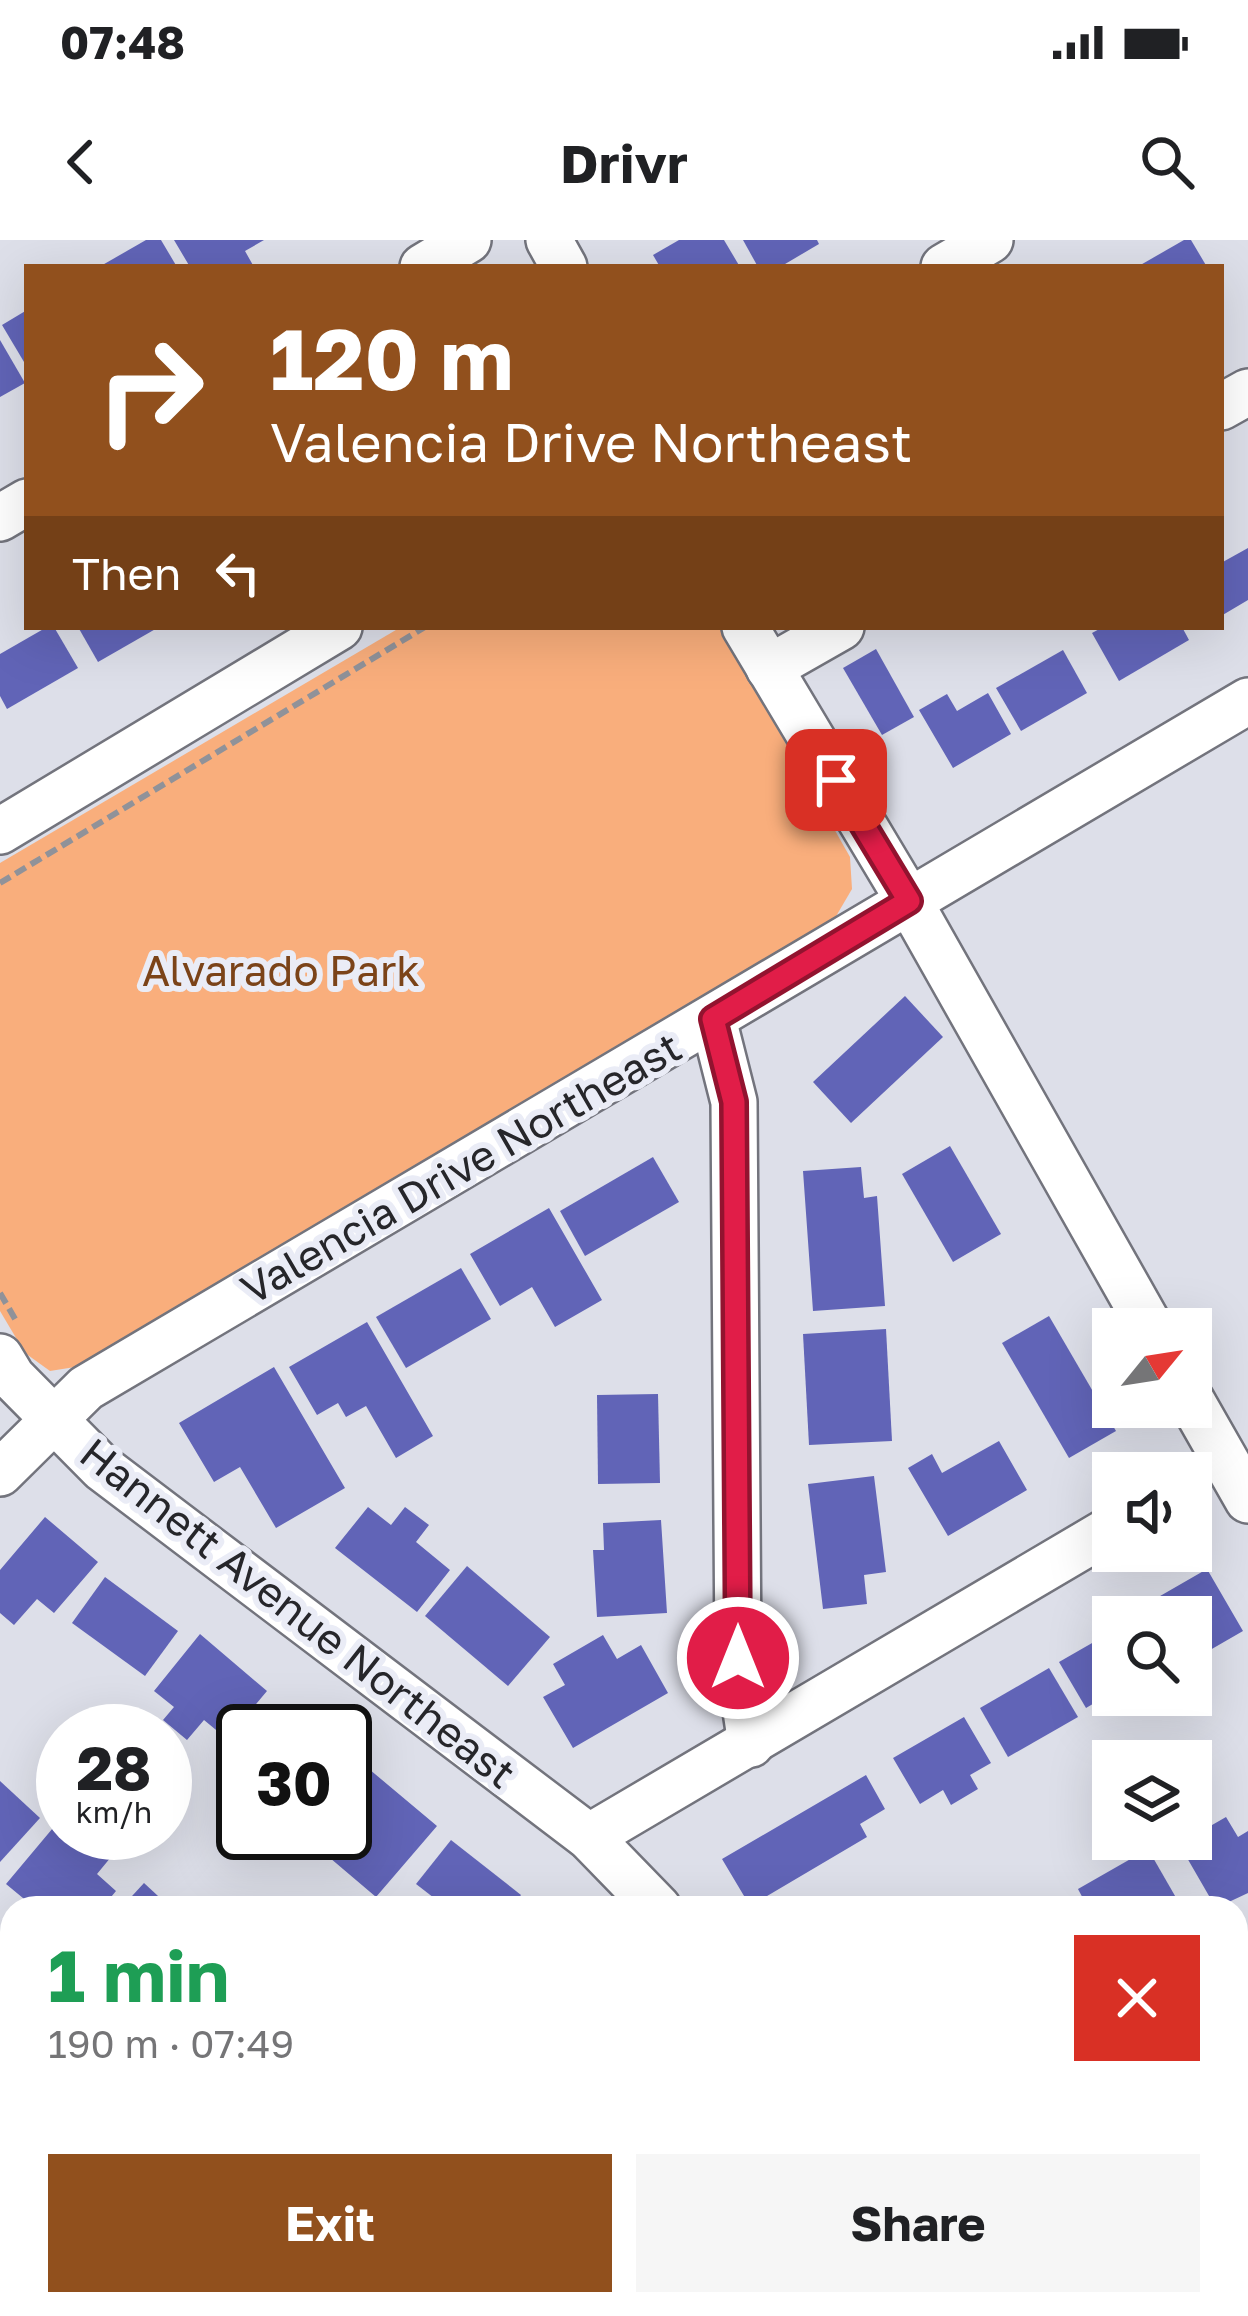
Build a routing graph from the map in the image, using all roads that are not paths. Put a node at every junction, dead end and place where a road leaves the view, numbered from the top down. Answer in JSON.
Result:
{"nodes":[{"id":1,"x":468,"y":240,"type":"edge"},
{"id":2,"x":990,"y":240,"type":"edge"},
{"id":3,"x":428,"y":264,"type":"edge"},
{"id":4,"x":949,"y":264,"type":"edge"},
{"id":5,"x":334,"y":630,"type":"edge"},
{"id":6,"x":748,"y":630,"type":"edge"},
{"id":7,"x":836,"y":630,"type":"edge"},
{"id":8,"x":769,"y":668,"type":"junction"},
{"id":9,"x":1248,"y":700,"type":"edge"},
{"id":10,"x":0,"y":831,"type":"edge"},
{"id":11,"x":909,"y":901,"type":"junction"},
{"id":12,"x":713,"y":1019,"type":"junction"},
{"id":13,"x":1139,"y":1308,"type":"edge"},
{"id":14,"x":0,"y":1357,"type":"edge"},
{"id":15,"x":52,"y":1419,"type":"junction"},
{"id":16,"x":1205,"y":1428,"type":"edge"},
{"id":17,"x":0,"y":1473,"type":"edge"},
{"id":18,"x":1228,"y":1473,"type":"edge"},
{"id":19,"x":1092,"y":1541,"type":"edge"},
{"id":20,"x":751,"y":1744,"type":"junction"},
{"id":21,"x":589,"y":1837,"type":"junction"},
{"id":22,"x":646,"y":1896,"type":"edge"}],
"edges":[{"from":1,"to":3,"type":"street"},
{"from":2,"to":4,"type":"street"},
{"from":5,"to":10,"type":"street"},
{"from":6,"to":8,"type":"street"},
{"from":7,"to":8,"type":"street"},
{"from":8,"to":11,"type":"street"},
{"from":9,"to":11,"type":"street","name":"Valencia Drive Northeast"},
{"from":11,"to":12,"type":"street","name":"Valencia Drive Northeast"},
{"from":11,"to":13,"type":"street"},
{"from":12,"to":15,"type":"street","name":"Valencia Drive Northeast"},
{"from":12,"to":20,"type":"street"},
{"from":14,"to":15,"type":"street","name":"Hannett Avenue Northeast"},
{"from":15,"to":17,"type":"street","name":"Valencia Drive Northeast"},
{"from":15,"to":21,"type":"street","name":"Hannett Avenue Northeast"},
{"from":16,"to":18,"type":"street"},
{"from":19,"to":20,"type":"street"},
{"from":20,"to":21,"type":"street"},
{"from":21,"to":22,"type":"street","name":"Hannett Avenue Northeast"}]}
